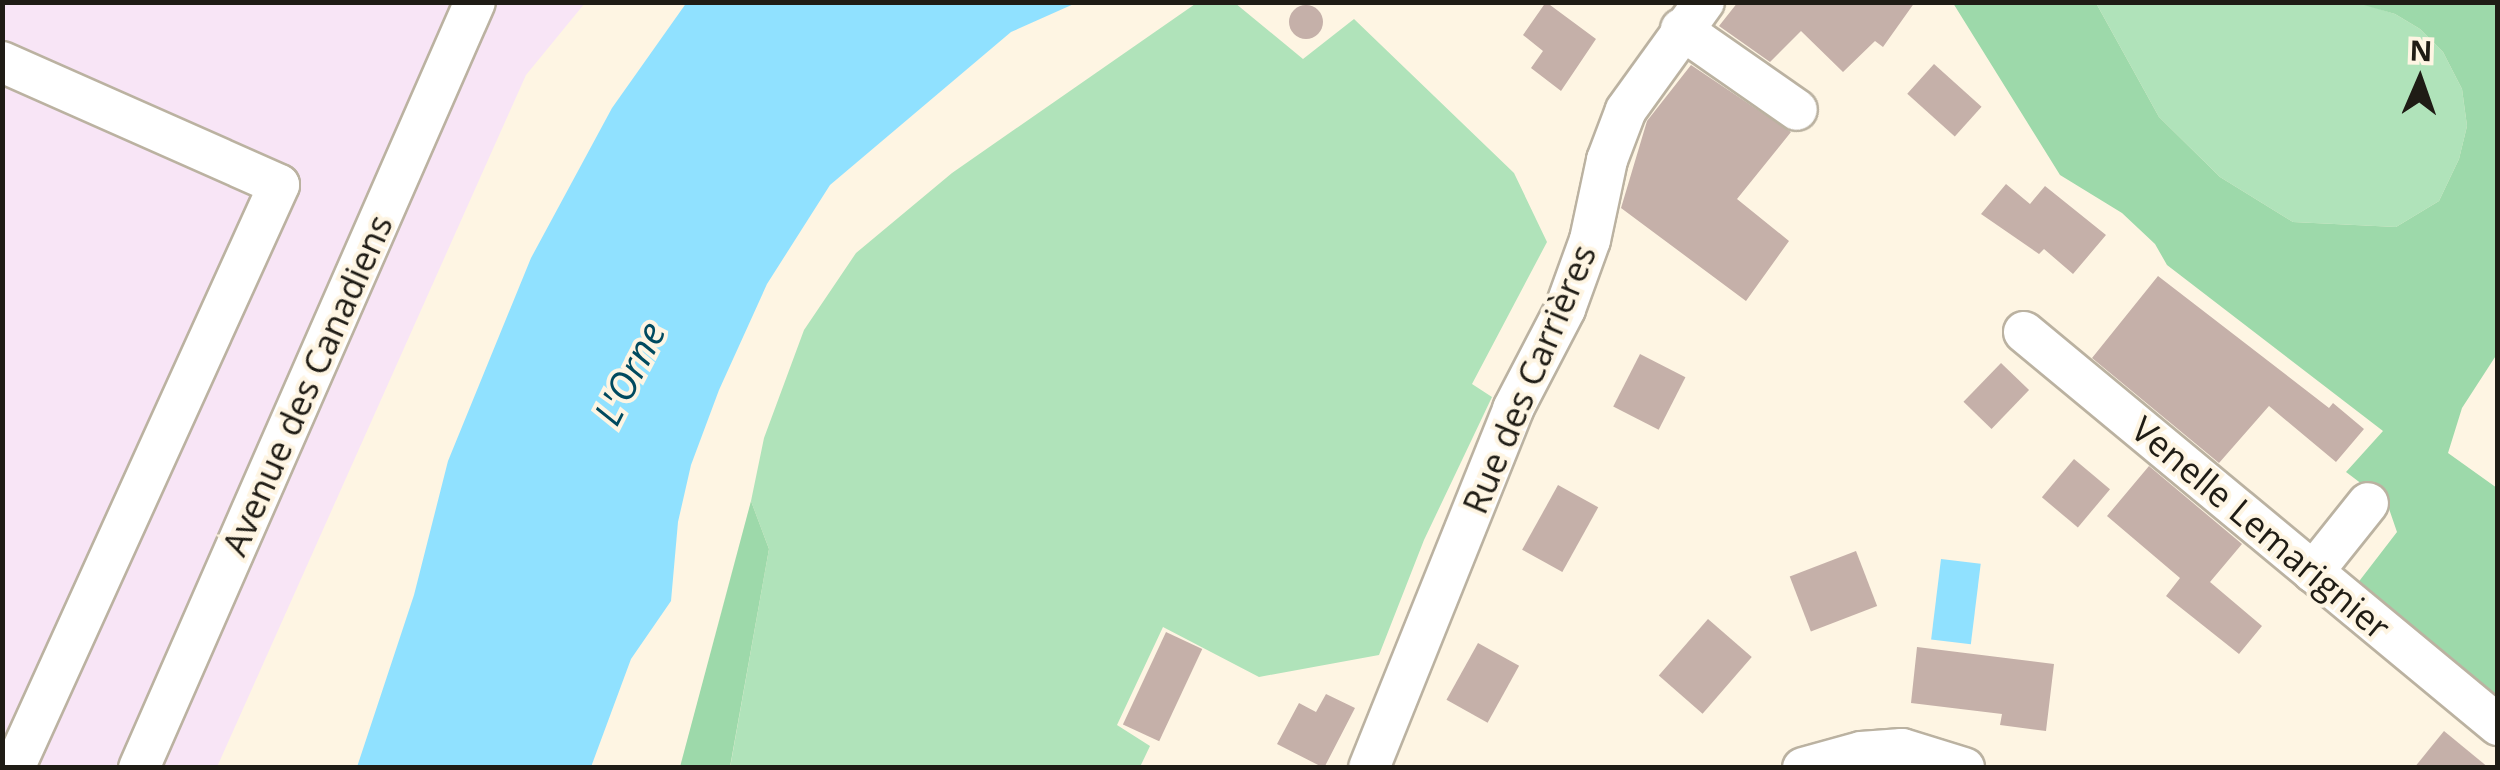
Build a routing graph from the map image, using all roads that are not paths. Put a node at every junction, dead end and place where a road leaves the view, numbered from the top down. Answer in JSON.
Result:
{"nodes":[{"id":1,"x":475,"y":2,"type":"edge"},
{"id":2,"x":1693,"y":16,"type":"edge"},
{"id":3,"x":2,"y":62,"type":"edge"},
{"id":4,"x":1797,"y":110,"type":"dead end"},
{"id":5,"x":2024,"y":332,"type":"dead end"},
{"id":6,"x":2368,"y":502,"type":"dead end"},
{"id":7,"x":2313,"y":572,"type":"junction"},
{"id":8,"x":2498,"y":726,"type":"edge"},
{"id":9,"x":14,"y":768,"type":"edge"},
{"id":10,"x":139,"y":768,"type":"edge"},
{"id":11,"x":1369,"y":768,"type":"edge"},
{"id":12,"x":1804,"y":768,"type":"edge"},
{"id":13,"x":1964,"y":768,"type":"edge"}],
"edges":[{"from":1,"to":10,"type":"street","name":"Avenue des Canadiens"},
{"from":2,"to":4,"type":"street"},
{"from":2,"to":11,"type":"street","name":"Rue des Carrières"},
{"from":3,"to":9,"type":"street"},
{"from":5,"to":7,"type":"street","name":"Venelle Lemarignier"},
{"from":6,"to":7,"type":"street"},
{"from":7,"to":8,"type":"street","name":"Venelle Lemarignier"},
{"from":12,"to":13,"type":"street"}]}
